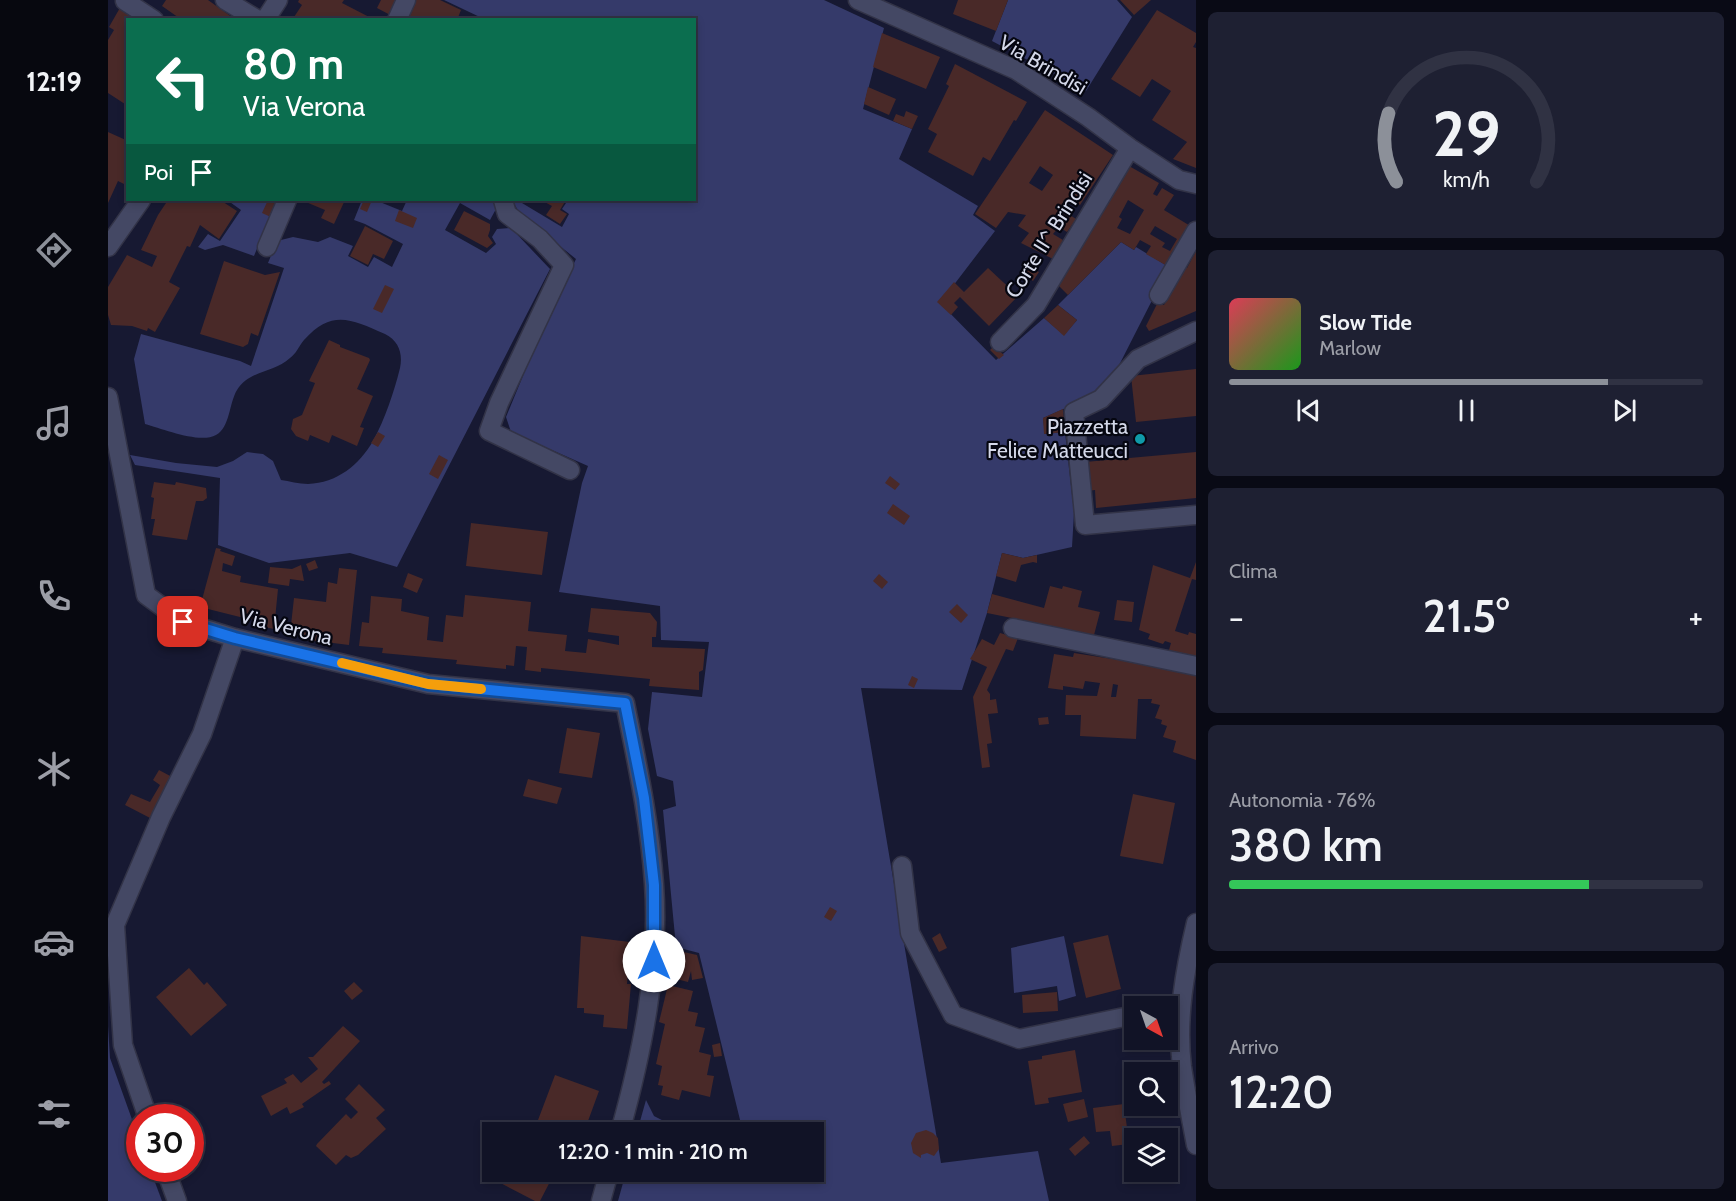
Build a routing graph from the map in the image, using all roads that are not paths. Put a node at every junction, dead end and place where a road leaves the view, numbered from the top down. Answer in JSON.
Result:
{"nodes":[{"id":1,"x":225,"y":0,"type":"edge"},
{"id":2,"x":278,"y":0,"type":"edge"},
{"id":3,"x":406,"y":0,"type":"edge"},
{"id":4,"x":858,"y":0,"type":"edge"},
{"id":5,"x":125,"y":1,"type":"edge"},
{"id":6,"x":151,"y":18,"type":"edge"},
{"id":7,"x":255,"y":18,"type":"edge"},
{"id":8,"x":266,"y":18,"type":"edge"},
{"id":9,"x":398,"y":18,"type":"edge"},
{"id":10,"x":1130,"y":147,"type":"junction"},
{"id":11,"x":1196,"y":184,"type":"edge"},
{"id":12,"x":140,"y":201,"type":"edge"},
{"id":13,"x":287,"y":201,"type":"edge"},
{"id":14,"x":503,"y":201,"type":"edge"},
{"id":15,"x":1196,"y":231,"type":"edge"},
{"id":16,"x":113,"y":240,"type":"edge"},
{"id":17,"x":267,"y":247,"type":"dead end"},
{"id":18,"x":1159,"y":295,"type":"dead end"},
{"id":19,"x":1196,"y":331,"type":"edge"},
{"id":20,"x":1000,"y":342,"type":"dead end"},
{"id":21,"x":108,"y":397,"type":"edge"},
{"id":22,"x":570,"y":470,"type":"dead end"},
{"id":23,"x":1196,"y":515,"type":"edge"},
{"id":24,"x":1013,"y":628,"type":"dead end"},
{"id":25,"x":235,"y":638,"type":"junction"},
{"id":26,"x":1196,"y":666,"type":"edge"},
{"id":27,"x":902,"y":866,"type":"dead end"},
{"id":28,"x":1196,"y":923,"type":"edge"},
{"id":29,"x":1177,"y":996,"type":"edge"},
{"id":30,"x":1124,"y":1017,"type":"edge"},
{"id":31,"x":1178,"y":1036,"type":"edge"},
{"id":32,"x":143,"y":1104,"type":"edge"},
{"id":33,"x":623,"y":1122,"type":"edge"},
{"id":34,"x":1196,"y":1145,"type":"edge"},
{"id":35,"x":170,"y":1182,"type":"edge"},
{"id":36,"x":606,"y":1182,"type":"edge"},
{"id":37,"x":177,"y":1201,"type":"edge"},
{"id":38,"x":601,"y":1201,"type":"edge"}],
"edges":[{"from":1,"to":7,"type":"street"},
{"from":2,"to":8,"type":"street"},
{"from":3,"to":9,"type":"street"},
{"from":4,"to":10,"type":"street","name":"Via Brindisi"},
{"from":5,"to":6,"type":"street"},
{"from":10,"to":11,"type":"street","name":"Via Brindisi"},
{"from":10,"to":20,"type":"street","name":"Corte II^ Brindisi"},
{"from":12,"to":16,"type":"street"},
{"from":13,"to":17,"type":"street"},
{"from":14,"to":22,"type":"street"},
{"from":15,"to":18,"type":"street"},
{"from":19,"to":23,"type":"street"},
{"from":21,"to":25,"type":"street","name":"Via Verona"},
{"from":24,"to":26,"type":"street"},
{"from":25,"to":32,"type":"street"},
{"from":25,"to":33,"type":"street","name":"Via Verona"},
{"from":27,"to":30,"type":"street"},
{"from":28,"to":29,"type":"street"},
{"from":31,"to":34,"type":"street"},
{"from":35,"to":37,"type":"street"},
{"from":36,"to":38,"type":"street"}]}
